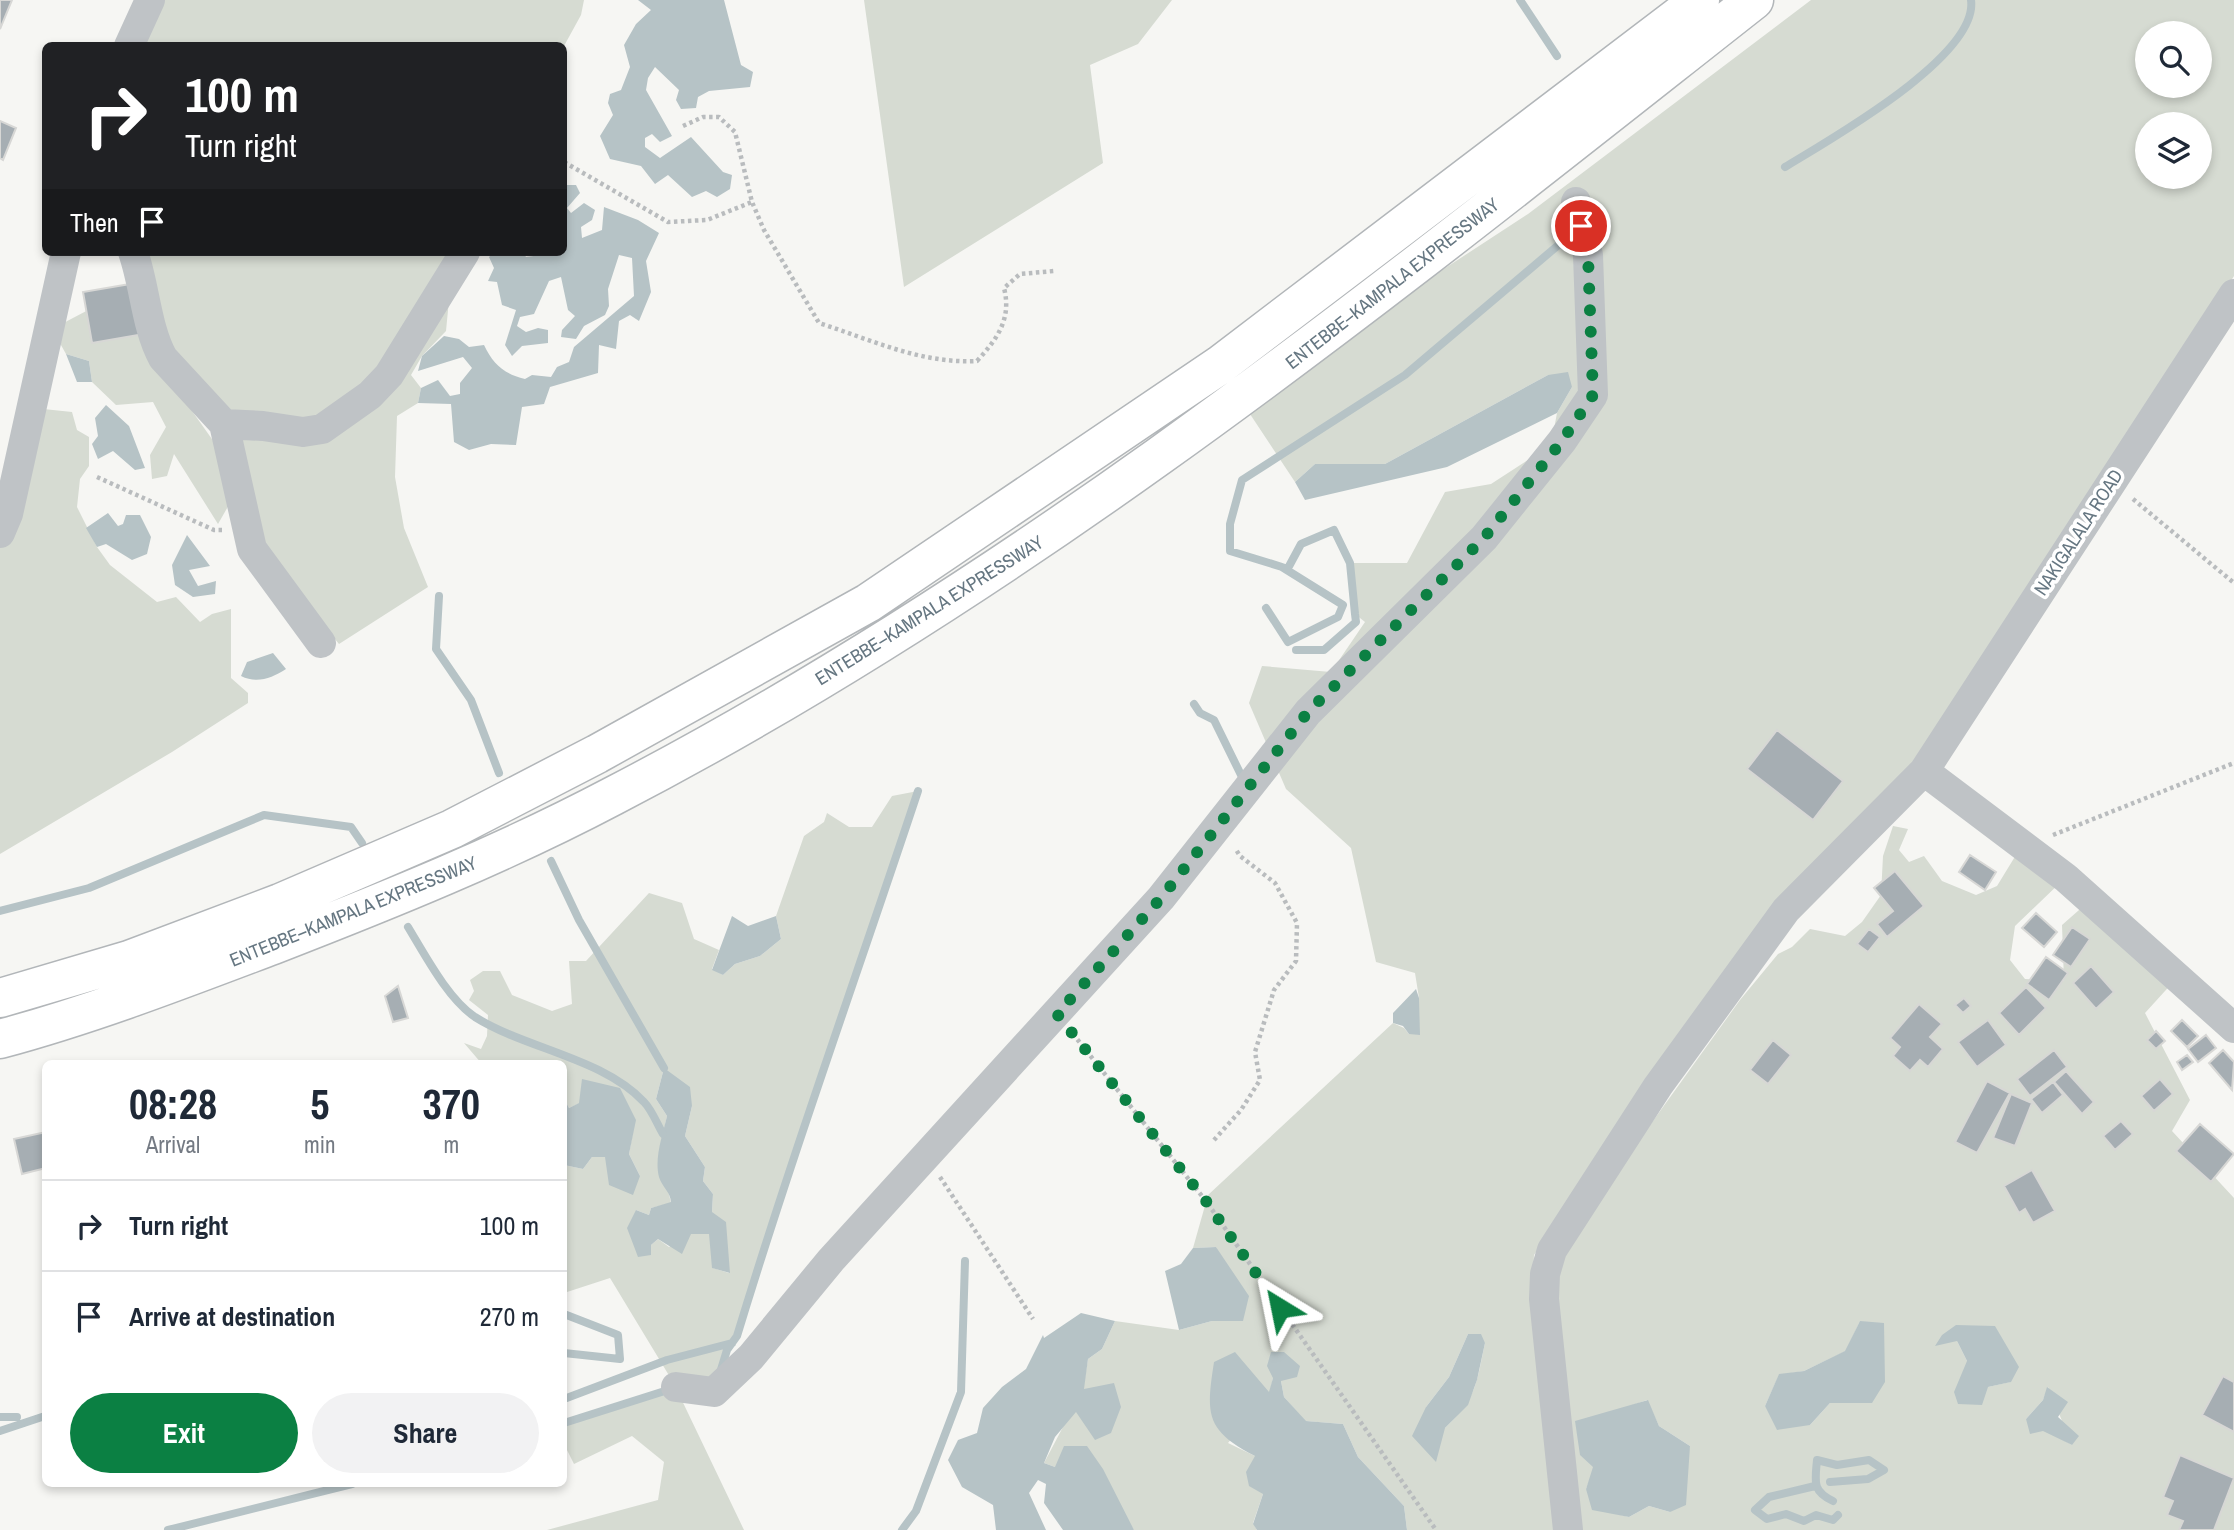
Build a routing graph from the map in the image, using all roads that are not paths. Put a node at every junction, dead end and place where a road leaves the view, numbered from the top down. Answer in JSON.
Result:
{"nodes":[{"id":1,"x":150,"y":0,"type":"edge"},
{"id":2,"x":1700,"y":0,"type":"edge"},
{"id":3,"x":1754,"y":0,"type":"edge"},
{"id":4,"x":131,"y":42,"type":"edge"},
{"id":5,"x":1576,"y":202,"type":"dead end"},
{"id":6,"x":65,"y":256,"type":"edge"},
{"id":7,"x":134,"y":256,"type":"edge"},
{"id":8,"x":463,"y":256,"type":"edge"},
{"id":9,"x":2234,"y":295,"type":"edge"},
{"id":10,"x":224,"y":425,"type":"junction"},
{"id":11,"x":12,"y":428,"type":"edge"},
{"id":12,"x":0,"y":533,"type":"edge"},
{"id":13,"x":321,"y":643,"type":"dead end"},
{"id":14,"x":1924,"y":771,"type":"junction"},
{"id":15,"x":0,"y":998,"type":"edge"},
{"id":16,"x":2234,"y":1028,"type":"edge"},
{"id":17,"x":0,"y":1039,"type":"edge"},
{"id":18,"x":676,"y":1387,"type":"dead end"},
{"id":19,"x":1569,"y":1530,"type":"edge"}],
"edges":[{"from":1,"to":4,"type":"street"},
{"from":2,"to":15,"type":"highway","name":"ENTEBBE–KAMPALA EXPRESSWAY"},
{"from":3,"to":17,"type":"highway","name":"ENTEBBE–KAMPALA EXPRESSWAY"},
{"from":5,"to":18,"type":"street"},
{"from":6,"to":11,"type":"street"},
{"from":7,"to":10,"type":"street"},
{"from":8,"to":10,"type":"street"},
{"from":9,"to":14,"type":"street","name":"NAKIGALALA ROAD"},
{"from":10,"to":13,"type":"street"},
{"from":11,"to":12,"type":"street"},
{"from":14,"to":16,"type":"street"},
{"from":14,"to":19,"type":"street","name":"NAKIGALALA ROAD"}]}
